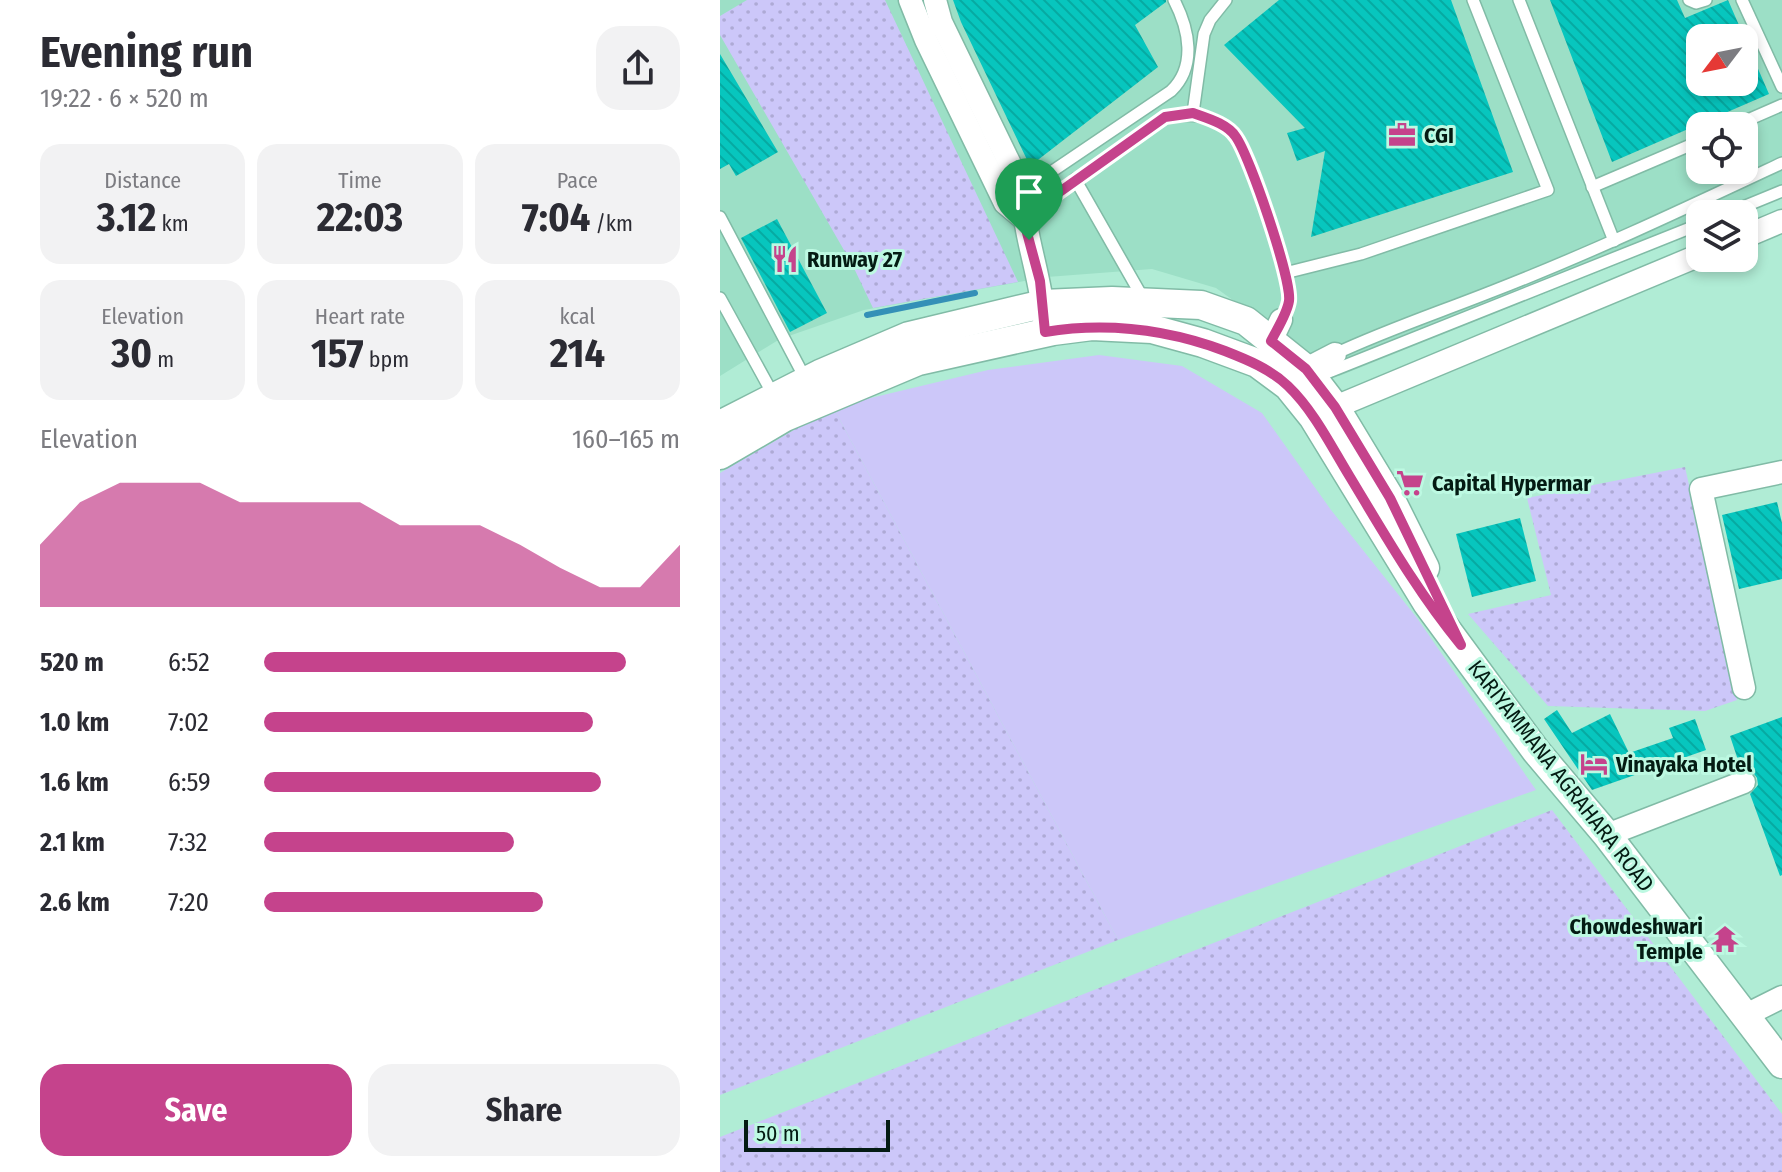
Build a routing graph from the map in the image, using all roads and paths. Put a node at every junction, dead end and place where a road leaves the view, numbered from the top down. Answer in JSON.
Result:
{"nodes":[{"id":1,"x":910,"y":0,"type":"edge"},
{"id":2,"x":935,"y":0,"type":"edge"},
{"id":3,"x":1174,"y":0,"type":"edge"},
{"id":4,"x":1226,"y":0,"type":"edge"},
{"id":5,"x":1473,"y":0,"type":"edge"},
{"id":6,"x":1519,"y":0,"type":"edge"},
{"id":7,"x":1689,"y":0,"type":"edge"},
{"id":8,"x":1706,"y":0,"type":"edge"},
{"id":9,"x":1742,"y":0,"type":"edge"},
{"id":10,"x":1782,"y":87,"type":"edge"},
{"id":11,"x":1782,"y":105,"type":"edge"},
{"id":12,"x":1193,"y":113,"type":"junction"},
{"id":13,"x":1758,"y":116,"type":"edge"},
{"id":14,"x":1686,"y":147,"type":"edge"},
{"id":15,"x":1782,"y":163,"type":"edge"},
{"id":16,"x":1075,"y":179,"type":"junction"},
{"id":17,"x":1592,"y":187,"type":"junction"},
{"id":18,"x":1023,"y":191,"type":"junction"},
{"id":19,"x":1782,"y":191,"type":"edge"},
{"id":20,"x":1758,"y":201,"type":"edge"},
{"id":21,"x":720,"y":217,"type":"edge"},
{"id":22,"x":1023,"y":218,"type":"junction"},
{"id":23,"x":1782,"y":221,"type":"edge"},
{"id":24,"x":1686,"y":230,"type":"edge"},
{"id":25,"x":1758,"y":231,"type":"edge"},
{"id":26,"x":1614,"y":241,"type":"junction"},
{"id":27,"x":1686,"y":261,"type":"edge"},
{"id":28,"x":1285,"y":273,"type":"junction"},
{"id":29,"x":720,"y":298,"type":"edge"},
{"id":30,"x":1146,"y":303,"type":"junction"},
{"id":31,"x":1043,"y":304,"type":"junction"},
{"id":32,"x":1276,"y":331,"type":"junction"},
{"id":33,"x":1045,"y":332,"type":"junction"},
{"id":34,"x":1335,"y":354,"type":"joint"},
{"id":35,"x":806,"y":381,"type":"junction"},
{"id":36,"x":1301,"y":382,"type":"junction"},
{"id":37,"x":779,"y":406,"type":"junction"},
{"id":38,"x":1324,"y":412,"type":"junction"},
{"id":39,"x":720,"y":425,"type":"edge"},
{"id":40,"x":720,"y":455,"type":"edge"},
{"id":41,"x":1782,"y":472,"type":"edge"},
{"id":42,"x":1461,"y":645,"type":"junction"},
{"id":43,"x":1744,"y":688,"type":"dead end"},
{"id":44,"x":1744,"y":782,"type":"dead end"},
{"id":45,"x":1607,"y":835,"type":"junction"},
{"id":46,"x":1782,"y":997,"type":"edge"},
{"id":47,"x":1746,"y":1015,"type":"junction"},
{"id":48,"x":1782,"y":1064,"type":"edge"}],
"edges":[{"from":1,"to":22,"type":"street"},
{"from":2,"to":18,"type":"street"},
{"from":3,"to":18,"type":"lane"},
{"from":4,"to":12,"type":"lane"},
{"from":5,"to":28,"type":"lane"},
{"from":6,"to":17,"type":"lane"},
{"from":7,"to":8,"type":"lane"},
{"from":9,"to":10,"type":"lane"},
{"from":11,"to":13,"type":"lane"},
{"from":12,"to":16,"type":"lane"},
{"from":12,"to":28,"type":"lane"},
{"from":14,"to":17,"type":"lane"},
{"from":15,"to":26,"type":"lane"},
{"from":16,"to":22,"type":"lane"},
{"from":16,"to":30,"type":"lane"},
{"from":17,"to":26,"type":"lane"},
{"from":18,"to":22,"type":"street"},
{"from":19,"to":20,"type":"lane"},
{"from":21,"to":35,"type":"lane"},
{"from":22,"to":31,"type":"street"},
{"from":23,"to":25,"type":"street"},
{"from":24,"to":36,"type":"lane"},
{"from":26,"to":34,"type":"lane"},
{"from":27,"to":38,"type":"street"},
{"from":28,"to":32,"type":"lane"},
{"from":29,"to":37,"type":"lane"},
{"from":30,"to":31,"type":"street"},
{"from":30,"to":32,"type":"street"},
{"from":31,"to":33,"type":"street"},
{"from":31,"to":35,"type":"street"},
{"from":32,"to":36,"type":"street"},
{"from":33,"to":36,"type":"street"},
{"from":33,"to":37,"type":"street"},
{"from":34,"to":36,"type":"street"},
{"from":35,"to":37,"type":"street"},
{"from":36,"to":38,"type":"street"},
{"from":37,"to":39,"type":"street"},
{"from":37,"to":40,"type":"street"},
{"from":38,"to":42,"type":"street","name":"KARIYAMMANA AGRAHARA ROAD"},
{"from":38,"to":42,"type":"street"},
{"from":41,"to":43,"type":"street"},
{"from":42,"to":45,"type":"street","name":"KARIYAMMANA AGRAHARA ROAD"},
{"from":44,"to":45,"type":"street"},
{"from":45,"to":47,"type":"street","name":"KARIYAMMANA AGRAHARA ROAD"},
{"from":46,"to":47,"type":"street"},
{"from":47,"to":48,"type":"street","name":"KARIYAMMANA AGRAHARA ROAD"}]}
